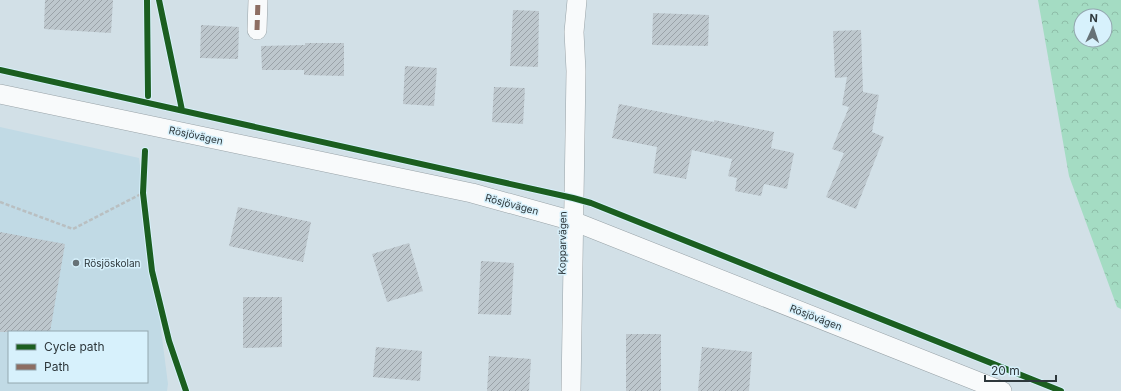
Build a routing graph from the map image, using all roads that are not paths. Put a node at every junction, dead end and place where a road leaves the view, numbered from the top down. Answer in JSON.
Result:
{"nodes":[{"id":1,"x":258,"y":0,"type":"edge"},
{"id":2,"x":577,"y":0,"type":"edge"},
{"id":3,"x":258,"y":30,"type":"dead end"},
{"id":4,"x":0,"y":94,"type":"edge"},
{"id":5,"x":573,"y":221,"type":"junction"},
{"id":6,"x":571,"y":391,"type":"edge"},
{"id":7,"x":1002,"y":391,"type":"edge"}],
"edges":[{"from":1,"to":3,"type":"street"},
{"from":2,"to":5,"type":"street","name":"Kopparvägen"},
{"from":4,"to":5,"type":"street","name":"Rösjövägen"},
{"from":5,"to":6,"type":"street","name":"Kopparvägen"},
{"from":5,"to":7,"type":"street","name":"Rösjövägen"}]}
